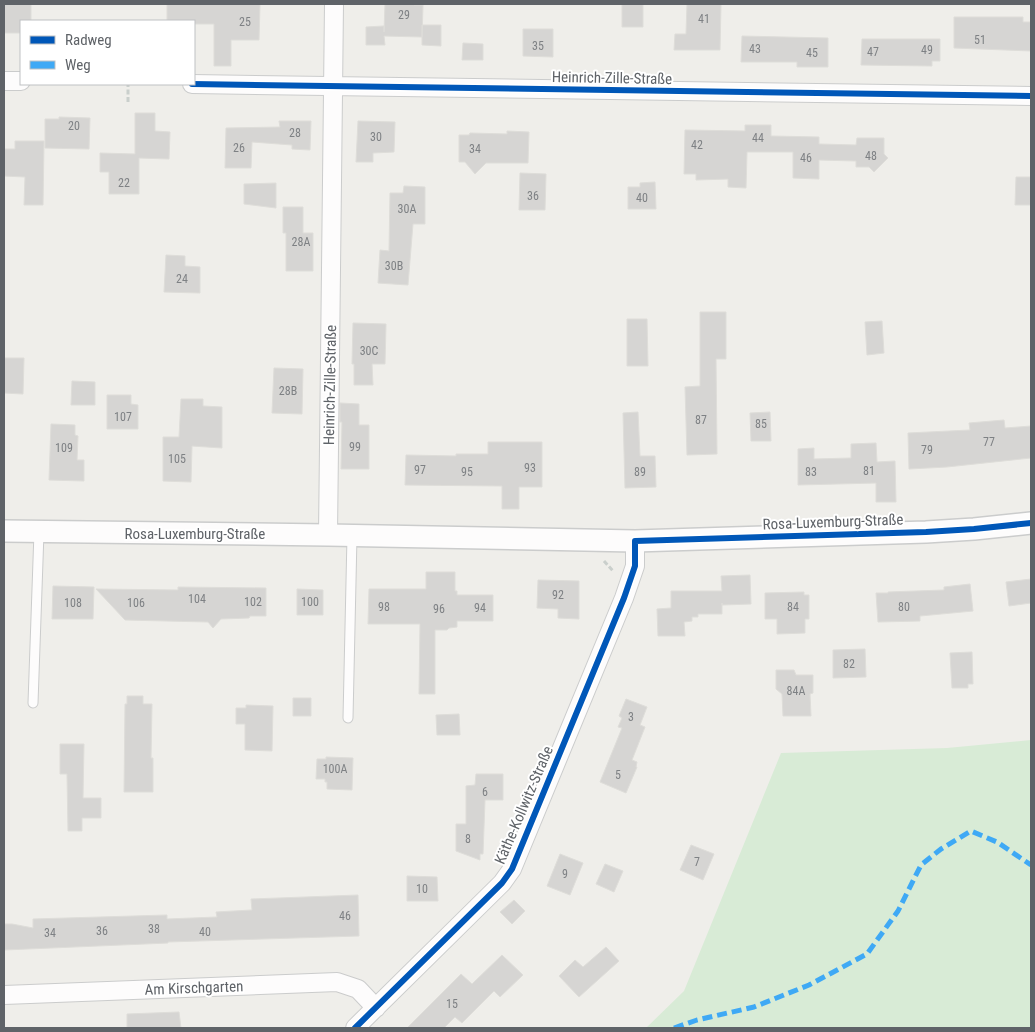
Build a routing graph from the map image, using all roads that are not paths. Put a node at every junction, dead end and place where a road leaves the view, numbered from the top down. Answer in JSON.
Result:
{"nodes":[{"id":1,"x":334,"y":4,"type":"edge"},
{"id":2,"x":4,"y":81,"type":"edge"},
{"id":3,"x":20,"y":81,"type":"edge"},
{"id":4,"x":195,"y":84,"type":"edge"},
{"id":5,"x":333,"y":86,"type":"junction"},
{"id":6,"x":1031,"y":96,"type":"edge"},
{"id":7,"x":1031,"y":524,"type":"edge"},
{"id":8,"x":4,"y":531,"type":"edge"},
{"id":9,"x":39,"y":532,"type":"junction"},
{"id":10,"x":328,"y":535,"type":"junction"},
{"id":11,"x":352,"y":536,"type":"junction"},
{"id":12,"x":635,"y":541,"type":"junction"},
{"id":13,"x":33,"y":703,"type":"dead end"},
{"id":14,"x":348,"y":718,"type":"dead end"},
{"id":15,"x":4,"y":995,"type":"edge"},
{"id":16,"x":376,"y":1008,"type":"junction"},
{"id":17,"x":354,"y":1028,"type":"edge"}],
"edges":[{"from":1,"to":5,"type":"street","name":"Heinrich-Zille-Straße"},
{"from":2,"to":3,"type":"street"},
{"from":4,"to":5,"type":"street","name":"Heinrich-Zille-Straße"},
{"from":5,"to":6,"type":"street","name":"Heinrich-Zille-Straße"},
{"from":5,"to":10,"type":"street","name":"Heinrich-Zille-Straße"},
{"from":7,"to":12,"type":"street","name":"Rosa-Luxemburg-Straße"},
{"from":8,"to":9,"type":"street","name":"Rosa-Luxemburg-Straße"},
{"from":9,"to":10,"type":"street","name":"Rosa-Luxemburg-Straße"},
{"from":9,"to":13,"type":"lane"},
{"from":10,"to":11,"type":"street","name":"Rosa-Luxemburg-Straße"},
{"from":11,"to":12,"type":"street","name":"Rosa-Luxemburg-Straße"},
{"from":11,"to":14,"type":"lane"},
{"from":12,"to":16,"type":"street","name":"Käthe-Kollwitz-Straße"},
{"from":15,"to":16,"type":"street","name":"Am Kirschgarten"},
{"from":16,"to":17,"type":"street","name":"Käthe-Kollwitz-Straße"}]}
